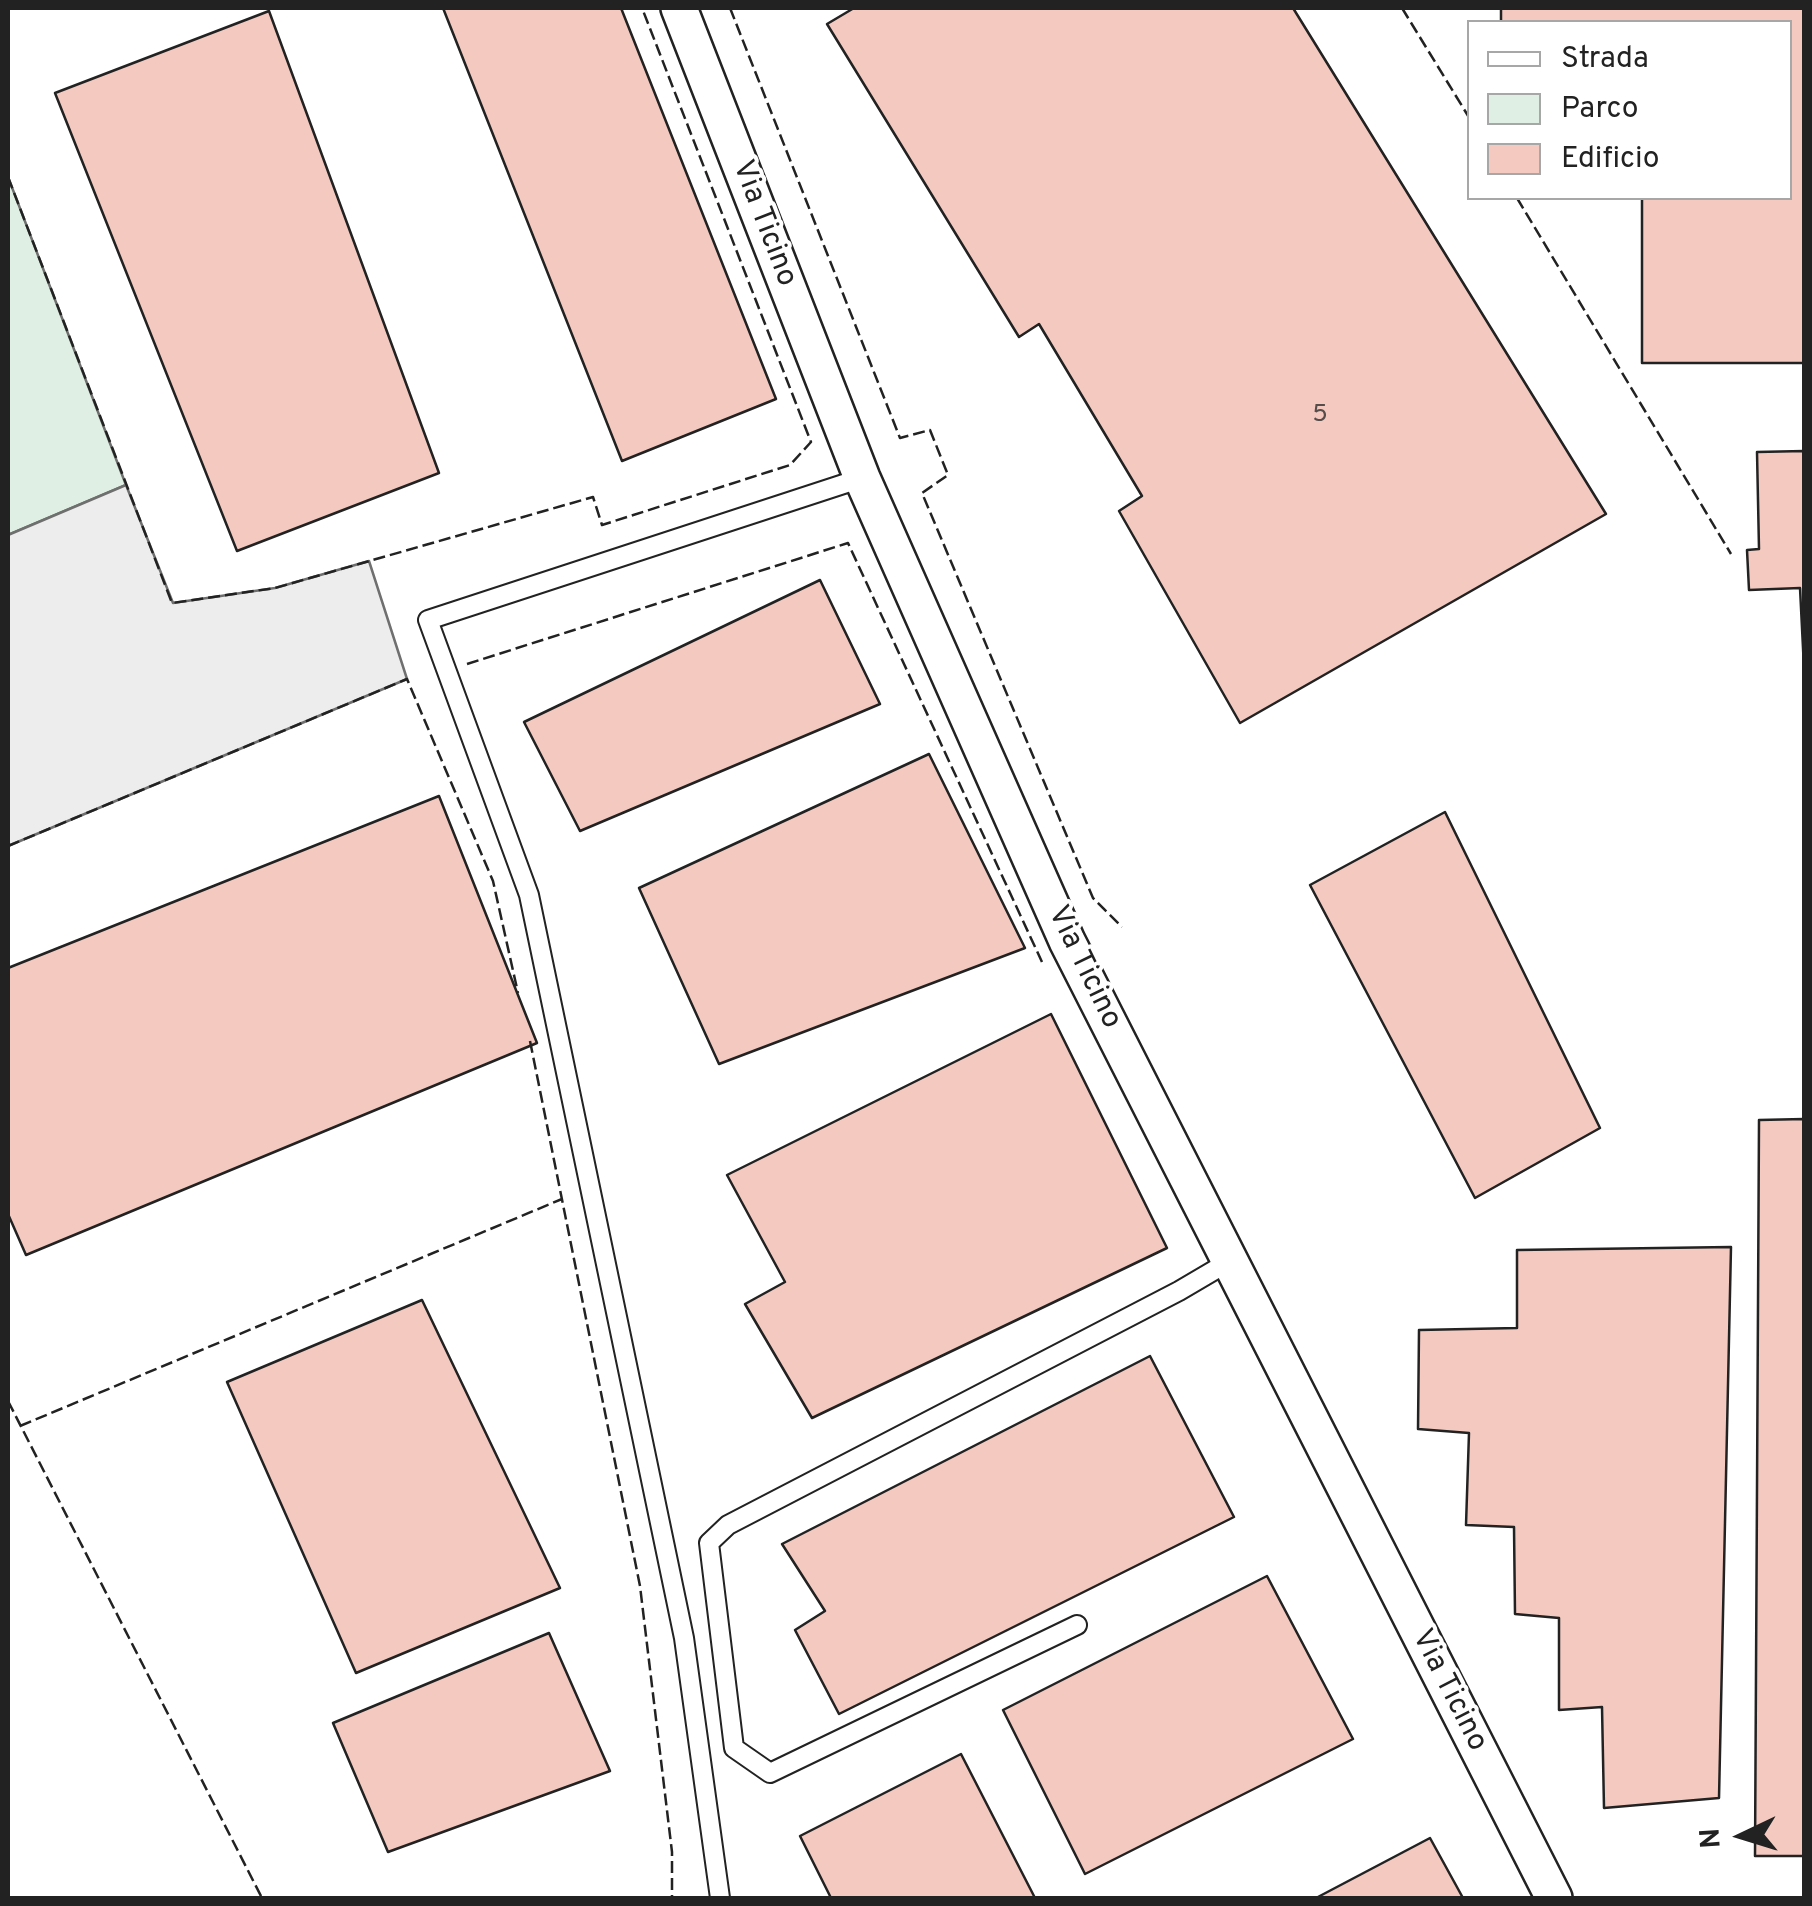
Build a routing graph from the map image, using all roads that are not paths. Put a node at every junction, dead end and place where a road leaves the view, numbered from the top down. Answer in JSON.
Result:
{"nodes":[{"id":1,"x":679,"y":8,"type":"edge"},
{"id":2,"x":862,"y":478,"type":"junction"},
{"id":3,"x":1230,"y":1261,"type":"junction"},
{"id":4,"x":1077,"y":1624,"type":"dead end"},
{"id":5,"x":720,"y":1898,"type":"edge"},
{"id":6,"x":1554,"y":1898,"type":"edge"}],
"edges":[{"from":1,"to":2,"type":"street","name":"Via Ticino"},
{"from":2,"to":3,"type":"street","name":"Via Ticino"},
{"from":2,"to":5,"type":"lane"},
{"from":3,"to":4,"type":"lane"},
{"from":3,"to":6,"type":"street","name":"Via Ticino"}]}
